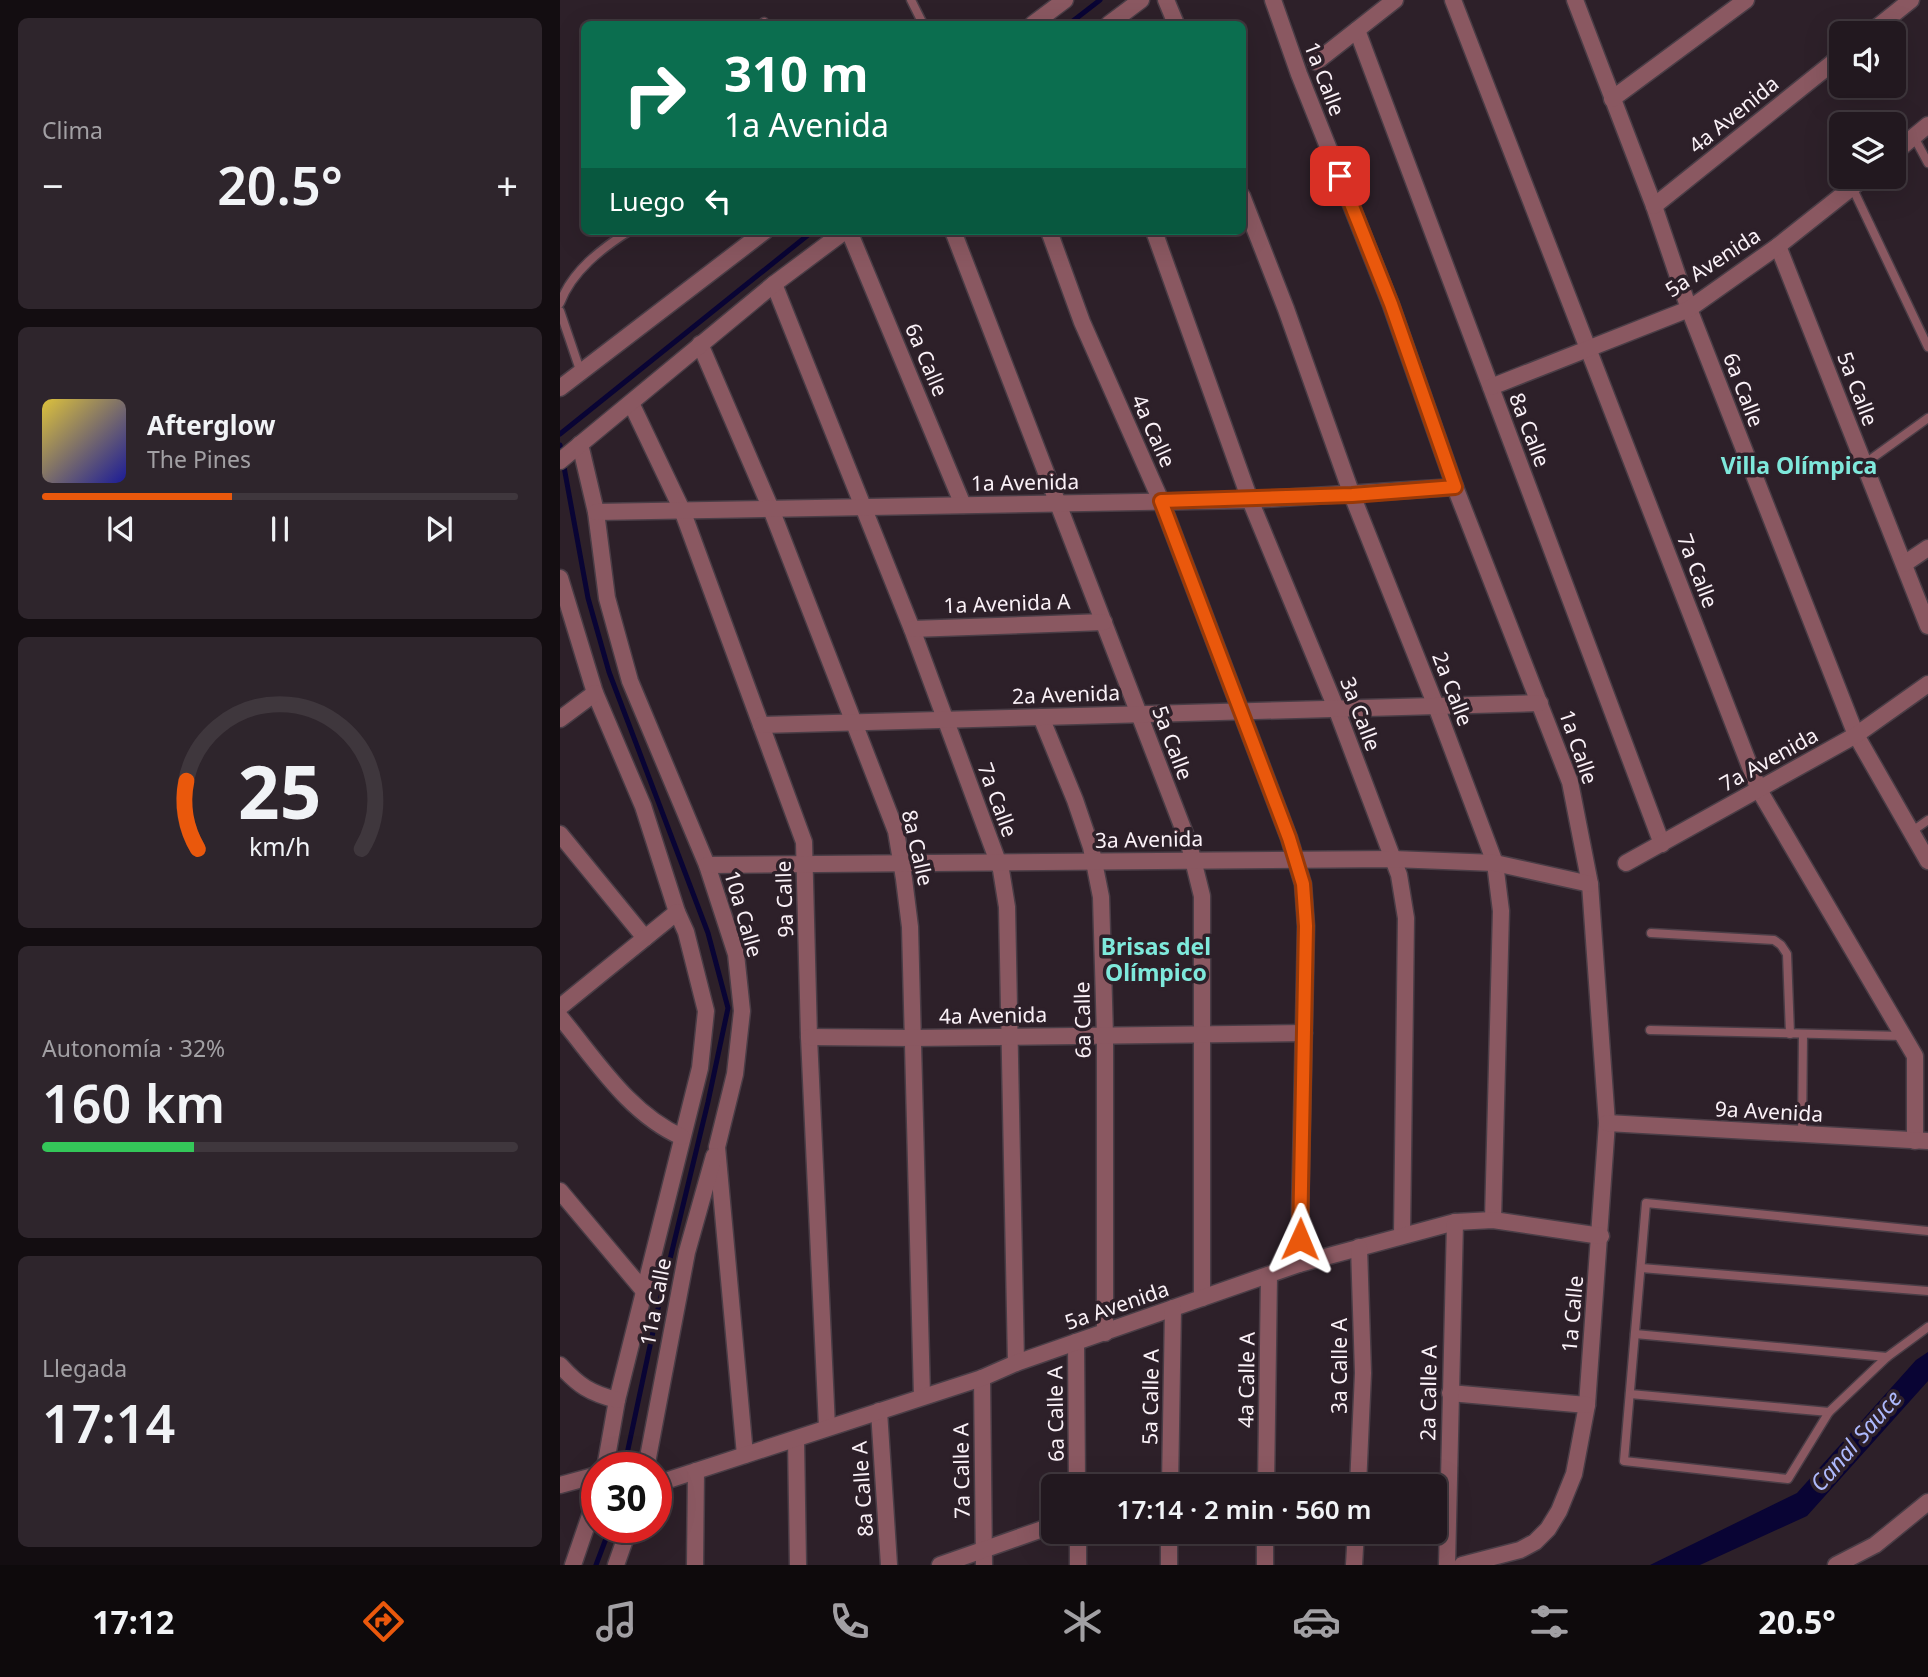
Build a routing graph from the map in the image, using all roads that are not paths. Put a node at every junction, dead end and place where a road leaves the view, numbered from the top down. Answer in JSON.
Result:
{"nodes":[{"id":1,"x":911,"y":0,"type":"edge"},
{"id":2,"x":1065,"y":0,"type":"edge"},
{"id":3,"x":1141,"y":0,"type":"edge"},
{"id":4,"x":1166,"y":0,"type":"edge"},
{"id":5,"x":1273,"y":0,"type":"edge"},
{"id":6,"x":1395,"y":0,"type":"edge"},
{"id":7,"x":1453,"y":0,"type":"edge"},
{"id":8,"x":1575,"y":0,"type":"edge"},
{"id":9,"x":1746,"y":0,"type":"edge"},
{"id":10,"x":1911,"y":0,"type":"edge"},
{"id":11,"x":922,"y":21,"type":"edge"},
{"id":12,"x":1037,"y":21,"type":"edge"},
{"id":13,"x":1113,"y":21,"type":"edge"},
{"id":14,"x":1175,"y":21,"type":"edge"},
{"id":15,"x":1885,"y":21,"type":"edge"},
{"id":16,"x":1357,"y":30,"type":"junction"},
{"id":17,"x":1315,"y":62,"type":"dead end"},
{"id":18,"x":1829,"y":66,"type":"edge"},
{"id":19,"x":1612,"y":99,"type":"junction"},
{"id":20,"x":1928,"y":125,"type":"edge"},
{"id":21,"x":1914,"y":137,"type":"junction"},
{"id":22,"x":1906,"y":143,"type":"edge"},
{"id":23,"x":1928,"y":163,"type":"edge"},
{"id":24,"x":1849,"y":189,"type":"edge"},
{"id":25,"x":1861,"y":189,"type":"edge"},
{"id":26,"x":1246,"y":206,"type":"edge"},
{"id":27,"x":1654,"y":206,"type":"junction"},
{"id":28,"x":623,"y":235,"type":"edge"},
{"id":29,"x":760,"y":235,"type":"edge"},
{"id":30,"x":841,"y":235,"type":"edge"},
{"id":31,"x":849,"y":235,"type":"edge"},
{"id":32,"x":955,"y":235,"type":"edge"},
{"id":33,"x":1050,"y":235,"type":"edge"},
{"id":34,"x":1155,"y":235,"type":"edge"},
{"id":35,"x":1778,"y":246,"type":"junction"},
{"id":36,"x":774,"y":284,"type":"junction"},
{"id":37,"x":560,"y":303,"type":"edge"},
{"id":38,"x":1689,"y":309,"type":"junction"},
{"id":39,"x":560,"y":312,"type":"edge"},
{"id":40,"x":700,"y":344,"type":"junction"},
{"id":41,"x":1928,"y":347,"type":"edge"},
{"id":42,"x":1587,"y":349,"type":"junction"},
{"id":43,"x":581,"y":373,"type":"junction"},
{"id":44,"x":1491,"y":387,"type":"junction"},
{"id":45,"x":560,"y":388,"type":"edge"},
{"id":46,"x":631,"y":403,"type":"junction"},
{"id":47,"x":1928,"y":418,"type":"edge"},
{"id":48,"x":570,"y":453,"type":"edge"},
{"id":49,"x":1864,"y":464,"type":"junction"},
{"id":50,"x":1455,"y":487,"type":"junction"},
{"id":51,"x":1352,"y":495,"type":"junction"},
{"id":52,"x":1250,"y":500,"type":"junction"},
{"id":53,"x":1161,"y":501,"type":"junction"},
{"id":54,"x":1059,"y":503,"type":"junction"},
{"id":55,"x":963,"y":505,"type":"junction"},
{"id":56,"x":864,"y":507,"type":"junction"},
{"id":57,"x":771,"y":509,"type":"junction"},
{"id":58,"x":682,"y":510,"type":"junction"},
{"id":59,"x":596,"y":512,"type":"junction"},
{"id":60,"x":1928,"y":548,"type":"edge"},
{"id":61,"x":1904,"y":564,"type":"junction"},
{"id":62,"x":560,"y":578,"type":"edge"},
{"id":63,"x":1104,"y":622,"type":"junction"},
{"id":64,"x":1928,"y":626,"type":"edge"},
{"id":65,"x":912,"y":629,"type":"junction"},
{"id":66,"x":1928,"y":684,"type":"edge"},
{"id":67,"x":595,"y":693,"type":"junction"},
{"id":68,"x":1541,"y":703,"type":"junction"},
{"id":69,"x":1436,"y":706,"type":"junction"},
{"id":70,"x":1336,"y":708,"type":"junction"},
{"id":71,"x":1241,"y":711,"type":"junction"},
{"id":72,"x":1139,"y":714,"type":"junction"},
{"id":73,"x":1041,"y":717,"type":"junction"},
{"id":74,"x":560,"y":719,"type":"edge"},
{"id":75,"x":945,"y":719,"type":"junction"},
{"id":76,"x":854,"y":722,"type":"junction"},
{"id":77,"x":761,"y":725,"type":"junction"},
{"id":78,"x":1856,"y":735,"type":"junction"},
{"id":79,"x":1759,"y":790,"type":"junction"},
{"id":80,"x":1928,"y":820,"type":"edge"},
{"id":81,"x":1911,"y":832,"type":"junction"},
{"id":82,"x":560,"y":834,"type":"edge"},
{"id":83,"x":1662,"y":844,"type":"junction"},
{"id":84,"x":1393,"y":859,"type":"junction"},
{"id":85,"x":1296,"y":860,"type":"junction"},
{"id":86,"x":1194,"y":861,"type":"junction"},
{"id":87,"x":998,"y":862,"type":"junction"},
{"id":88,"x":1094,"y":862,"type":"junction"},
{"id":89,"x":1928,"y":862,"type":"edge"},
{"id":90,"x":902,"y":863,"type":"junction"},
{"id":91,"x":1495,"y":863,"type":"junction"},
{"id":92,"x":1626,"y":863,"type":"dead end"},
{"id":93,"x":806,"y":864,"type":"junction"},
{"id":94,"x":707,"y":865,"type":"junction"},
{"id":95,"x":1590,"y":884,"type":"junction"},
{"id":96,"x":677,"y":912,"type":"junction"},
{"id":97,"x":1651,"y":933,"type":"dead end"},
{"id":98,"x":645,"y":938,"type":"junction"},
{"id":99,"x":560,"y":1007,"type":"edge"},
{"id":100,"x":560,"y":1017,"type":"edge"},
{"id":101,"x":1650,"y":1030,"type":"dead end"},
{"id":102,"x":1304,"y":1033,"type":"junction"},
{"id":103,"x":1202,"y":1034,"type":"junction"},
{"id":104,"x":1790,"y":1034,"type":"junction"},
{"id":105,"x":1803,"y":1034,"type":"junction"},
{"id":106,"x":1105,"y":1035,"type":"junction"},
{"id":107,"x":1903,"y":1036,"type":"junction"},
{"id":108,"x":809,"y":1037,"type":"junction"},
{"id":109,"x":1010,"y":1037,"type":"junction"},
{"id":110,"x":912,"y":1038,"type":"junction"},
{"id":111,"x":1922,"y":1052,"type":"edge"},
{"id":112,"x":1608,"y":1123,"type":"junction"},
{"id":113,"x":1802,"y":1135,"type":"junction"},
{"id":114,"x":682,"y":1137,"type":"junction"},
{"id":115,"x":1922,"y":1141,"type":"edge"},
{"id":116,"x":717,"y":1147,"type":"junction"},
{"id":117,"x":560,"y":1191,"type":"edge"},
{"id":118,"x":1493,"y":1220,"type":"junction"},
{"id":119,"x":1455,"y":1222,"type":"junction"},
{"id":120,"x":1928,"y":1231,"type":"edge"},
{"id":121,"x":1402,"y":1235,"type":"junction"},
{"id":122,"x":1601,"y":1236,"type":"junction"},
{"id":123,"x":1359,"y":1247,"type":"junction"},
{"id":124,"x":1299,"y":1264,"type":"junction"},
{"id":125,"x":1641,"y":1268,"type":"junction"},
{"id":126,"x":1269,"y":1275,"type":"junction"},
{"id":127,"x":645,"y":1291,"type":"junction"},
{"id":128,"x":1928,"y":1291,"type":"edge"},
{"id":129,"x":1202,"y":1298,"type":"junction"},
{"id":130,"x":1173,"y":1308,"type":"junction"},
{"id":131,"x":1928,"y":1328,"type":"edge"},
{"id":132,"x":1105,"y":1333,"type":"junction"},
{"id":133,"x":1635,"y":1334,"type":"junction"},
{"id":134,"x":1076,"y":1342,"type":"junction"},
{"id":135,"x":1886,"y":1357,"type":"junction"},
{"id":136,"x":1016,"y":1363,"type":"junction"},
{"id":137,"x":560,"y":1365,"type":"edge"},
{"id":138,"x":982,"y":1378,"type":"junction"},
{"id":139,"x":1450,"y":1394,"type":"junction"},
{"id":140,"x":1630,"y":1394,"type":"junction"},
{"id":141,"x":922,"y":1396,"type":"junction"},
{"id":142,"x":617,"y":1400,"type":"junction"},
{"id":143,"x":1587,"y":1405,"type":"junction"},
{"id":144,"x":879,"y":1410,"type":"junction"},
{"id":145,"x":1829,"y":1412,"type":"junction"},
{"id":146,"x":827,"y":1427,"type":"junction"},
{"id":147,"x":796,"y":1439,"type":"junction"},
{"id":148,"x":608,"y":1452,"type":"edge"},
{"id":149,"x":649,"y":1452,"type":"edge"},
{"id":150,"x":745,"y":1455,"type":"junction"},
{"id":151,"x":696,"y":1471,"type":"junction"},
{"id":152,"x":1077,"y":1474,"type":"edge"},
{"id":153,"x":1170,"y":1474,"type":"edge"},
{"id":154,"x":1266,"y":1474,"type":"edge"},
{"id":155,"x":1359,"y":1474,"type":"edge"},
{"id":156,"x":581,"y":1479,"type":"edge"},
{"id":157,"x":672,"y":1479,"type":"edge"},
{"id":158,"x":560,"y":1485,"type":"edge"},
{"id":159,"x":1928,"y":1502,"type":"edge"},
{"id":160,"x":1041,"y":1531,"type":"edge"},
{"id":161,"x":581,"y":1542,"type":"edge"},
{"id":162,"x":624,"y":1543,"type":"edge"},
{"id":163,"x":1078,"y":1544,"type":"edge"},
{"id":164,"x":1169,"y":1544,"type":"edge"},
{"id":165,"x":1265,"y":1544,"type":"edge"},
{"id":166,"x":1355,"y":1544,"type":"edge"},
{"id":167,"x":984,"y":1557,"type":"edge"},
{"id":168,"x":573,"y":1565,"type":"edge"},
{"id":169,"x":616,"y":1565,"type":"edge"},
{"id":170,"x":695,"y":1565,"type":"edge"},
{"id":171,"x":797,"y":1565,"type":"edge"},
{"id":172,"x":889,"y":1565,"type":"edge"},
{"id":173,"x":940,"y":1565,"type":"edge"},
{"id":174,"x":1078,"y":1565,"type":"edge"},
{"id":175,"x":1169,"y":1565,"type":"edge"},
{"id":176,"x":1265,"y":1565,"type":"edge"},
{"id":177,"x":1354,"y":1565,"type":"edge"},
{"id":178,"x":1447,"y":1565,"type":"edge"},
{"id":179,"x":1462,"y":1565,"type":"edge"},
{"id":180,"x":1836,"y":1565,"type":"edge"}],
"edges":[{"from":1,"to":11,"type":"lane"},
{"from":2,"to":12,"type":"street"},
{"from":3,"to":13,"type":"street"},
{"from":4,"to":14,"type":"street"},
{"from":5,"to":50,"type":"street","name":"1a Calle"},
{"from":6,"to":16,"type":"street"},
{"from":7,"to":42,"type":"street","name":"7a Calle"},
{"from":8,"to":19,"type":"street","name":"6a Calle"},
{"from":9,"to":19,"type":"street"},
{"from":10,"to":15,"type":"street"},
{"from":16,"to":17,"type":"street"},
{"from":16,"to":44,"type":"street","name":"8a Calle"},
{"from":18,"to":27,"type":"street","name":"4a Avenida"},
{"from":19,"to":27,"type":"street","name":"6a Calle"},
{"from":20,"to":21,"type":"street"},
{"from":21,"to":22,"type":"street"},
{"from":21,"to":23,"type":"lane"},
{"from":24,"to":35,"type":"street","name":"5a Avenida"},
{"from":25,"to":41,"type":"lane"},
{"from":26,"to":51,"type":"street","name":"2a Calle"},
{"from":27,"to":38,"type":"street","name":"6a Calle"},
{"from":28,"to":37,"type":"lane"},
{"from":29,"to":43,"type":"street"},
{"from":30,"to":36,"type":"street"},
{"from":31,"to":55,"type":"street","name":"6a Calle"},
{"from":32,"to":54,"type":"street","name":"5a Calle"},
{"from":33,"to":53,"type":"street","name":"4a Calle"},
{"from":34,"to":52,"type":"street","name":"3a Calle"},
{"from":35,"to":38,"type":"street","name":"5a Avenida"},
{"from":35,"to":49,"type":"street","name":"5a Calle"},
{"from":36,"to":40,"type":"street"},
{"from":36,"to":56,"type":"street","name":"7a Calle"},
{"from":38,"to":42,"type":"street","name":"5a Avenida"},
{"from":38,"to":78,"type":"street","name":"6a Calle"},
{"from":39,"to":43,"type":"lane"},
{"from":40,"to":46,"type":"street"},
{"from":40,"to":57,"type":"street","name":"8a Calle"},
{"from":42,"to":44,"type":"street","name":"5a Avenida"},
{"from":42,"to":79,"type":"street","name":"7a Calle"},
{"from":43,"to":45,"type":"street"},
{"from":44,"to":83,"type":"street","name":"8a Calle"},
{"from":46,"to":48,"type":"street"},
{"from":46,"to":58,"type":"street","name":"9a Calle"},
{"from":47,"to":49,"type":"lane"},
{"from":48,"to":59,"type":"street","name":"10a Calle"},
{"from":49,"to":61,"type":"street","name":"5a Calle"},
{"from":50,"to":51,"type":"street","name":"1a Avenida"},
{"from":50,"to":68,"type":"street","name":"1a Calle"},
{"from":51,"to":52,"type":"street","name":"1a Avenida"},
{"from":51,"to":69,"type":"street","name":"2a Calle"},
{"from":52,"to":53,"type":"street","name":"1a Avenida"},
{"from":52,"to":70,"type":"street","name":"3a Calle"},
{"from":53,"to":54,"type":"street","name":"1a Avenida"},
{"from":53,"to":71,"type":"street","name":"4a Calle"},
{"from":54,"to":55,"type":"street","name":"1a Avenida"},
{"from":54,"to":63,"type":"street","name":"5a Calle"},
{"from":55,"to":56,"type":"street","name":"1a Avenida"},
{"from":56,"to":57,"type":"street","name":"1a Avenida"},
{"from":56,"to":65,"type":"street","name":"7a Calle"},
{"from":57,"to":58,"type":"street","name":"1a Avenida"},
{"from":57,"to":76,"type":"street","name":"8a Calle"},
{"from":58,"to":59,"type":"street","name":"1a Avenida"},
{"from":58,"to":77,"type":"street","name":"9a Calle"},
{"from":59,"to":94,"type":"street","name":"10a Calle"},
{"from":60,"to":61,"type":"street"},
{"from":61,"to":64,"type":"street","name":"5a Calle"},
{"from":62,"to":67,"type":"street"},
{"from":63,"to":65,"type":"street","name":"1a Avenida A"},
{"from":63,"to":72,"type":"street","name":"5a Calle"},
{"from":65,"to":75,"type":"street","name":"7a Calle"},
{"from":66,"to":78,"type":"street","name":"7a Avenida"},
{"from":67,"to":74,"type":"street"},
{"from":67,"to":96,"type":"street"},
{"from":68,"to":69,"type":"street","name":"2a Avenida"},
{"from":68,"to":95,"type":"street","name":"1a Calle"},
{"from":69,"to":70,"type":"street","name":"2a Avenida"},
{"from":69,"to":91,"type":"street","name":"2a Calle"},
{"from":70,"to":71,"type":"street","name":"2a Avenida"},
{"from":70,"to":84,"type":"street","name":"3a Calle"},
{"from":71,"to":72,"type":"street","name":"2a Avenida"},
{"from":71,"to":85,"type":"street","name":"4a Calle"},
{"from":72,"to":73,"type":"street","name":"2a Avenida"},
{"from":72,"to":86,"type":"street","name":"5a Calle"},
{"from":73,"to":75,"type":"street","name":"2a Avenida"},
{"from":73,"to":88,"type":"street","name":"6a Calle"},
{"from":75,"to":76,"type":"street","name":"2a Avenida"},
{"from":75,"to":87,"type":"street","name":"7a Calle"},
{"from":76,"to":77,"type":"street","name":"2a Avenida"},
{"from":76,"to":90,"type":"street","name":"8a Calle"},
{"from":77,"to":93,"type":"street","name":"9a Calle"},
{"from":78,"to":79,"type":"street","name":"7a Avenida"},
{"from":78,"to":81,"type":"street","name":"6a Calle"},
{"from":79,"to":83,"type":"street","name":"7a Avenida"},
{"from":79,"to":107,"type":"street","name":"7a Calle"},
{"from":80,"to":81,"type":"lane"},
{"from":81,"to":89,"type":"street","name":"6a Calle"},
{"from":82,"to":98,"type":"street"},
{"from":83,"to":92,"type":"street","name":"7a Avenida"},
{"from":84,"to":85,"type":"street","name":"3a Avenida"},
{"from":84,"to":91,"type":"street","name":"3a Avenida"},
{"from":84,"to":121,"type":"street","name":"3a Calle"},
{"from":85,"to":86,"type":"street","name":"3a Avenida"},
{"from":85,"to":102,"type":"street","name":"4a Calle"},
{"from":86,"to":88,"type":"street","name":"3a Avenida"},
{"from":86,"to":103,"type":"street","name":"5a Calle"},
{"from":87,"to":88,"type":"street","name":"3a Avenida"},
{"from":87,"to":90,"type":"street","name":"3a Avenida"},
{"from":87,"to":109,"type":"street","name":"7a Calle"},
{"from":88,"to":106,"type":"street","name":"6a Calle"},
{"from":90,"to":93,"type":"street","name":"3a Avenida"},
{"from":90,"to":110,"type":"street","name":"8a Calle"},
{"from":91,"to":95,"type":"street","name":"3a Avenida"},
{"from":91,"to":118,"type":"street","name":"2a Calle"},
{"from":93,"to":94,"type":"street","name":"3a Avenida"},
{"from":93,"to":108,"type":"street","name":"9a Calle"},
{"from":94,"to":116,"type":"street","name":"10a Calle"},
{"from":95,"to":112,"type":"street","name":"1a Calle"},
{"from":96,"to":98,"type":"street"},
{"from":96,"to":114,"type":"street"},
{"from":97,"to":104,"type":"lane"},
{"from":98,"to":99,"type":"street"},
{"from":100,"to":114,"type":"street"},
{"from":101,"to":104,"type":"lane"},
{"from":102,"to":103,"type":"street","name":"4a Avenida"},
{"from":102,"to":124,"type":"street","name":"4a Calle"},
{"from":103,"to":106,"type":"street","name":"4a Avenida"},
{"from":103,"to":129,"type":"street","name":"5a Calle"},
{"from":104,"to":105,"type":"lane"},
{"from":105,"to":107,"type":"lane"},
{"from":105,"to":113,"type":"lane"},
{"from":106,"to":109,"type":"street","name":"4a Avenida"},
{"from":106,"to":132,"type":"street","name":"6a Calle"},
{"from":107,"to":111,"type":"street","name":"7a Calle"},
{"from":108,"to":110,"type":"street","name":"4a Avenida"},
{"from":108,"to":146,"type":"street","name":"9a Calle"},
{"from":109,"to":110,"type":"street","name":"4a Avenida"},
{"from":109,"to":136,"type":"street","name":"7a Calle"},
{"from":110,"to":141,"type":"street","name":"8a Calle"},
{"from":111,"to":115,"type":"street","name":"7a Calle"},
{"from":112,"to":113,"type":"street","name":"9a Avenida"},
{"from":112,"to":122,"type":"street","name":"1a Calle"},
{"from":113,"to":115,"type":"street","name":"9a Avenida"},
{"from":114,"to":127,"type":"street"},
{"from":116,"to":149,"type":"street","name":"11a Calle"},
{"from":116,"to":150,"type":"street","name":"10a Calle"},
{"from":117,"to":127,"type":"street"},
{"from":118,"to":119,"type":"street","name":"5a Avenida"},
{"from":118,"to":122,"type":"street","name":"5a Avenida"},
{"from":119,"to":121,"type":"street","name":"5a Avenida"},
{"from":119,"to":139,"type":"street","name":"2a Calle A"},
{"from":120,"to":125,"type":"lane"},
{"from":121,"to":123,"type":"street","name":"5a Avenida"},
{"from":122,"to":143,"type":"street","name":"1a Calle"},
{"from":123,"to":124,"type":"street","name":"5a Avenida"},
{"from":123,"to":155,"type":"street","name":"3a Calle A"},
{"from":124,"to":126,"type":"street","name":"5a Avenida"},
{"from":125,"to":128,"type":"lane"},
{"from":125,"to":133,"type":"lane"},
{"from":126,"to":129,"type":"street","name":"5a Avenida"},
{"from":126,"to":154,"type":"street","name":"4a Calle A"},
{"from":127,"to":142,"type":"street"},
{"from":129,"to":130,"type":"street","name":"5a Avenida"},
{"from":130,"to":132,"type":"street","name":"5a Avenida"},
{"from":130,"to":153,"type":"street","name":"5a Calle A"},
{"from":131,"to":135,"type":"lane"},
{"from":132,"to":134,"type":"street","name":"5a Avenida"},
{"from":133,"to":135,"type":"lane"},
{"from":133,"to":140,"type":"lane"},
{"from":134,"to":136,"type":"street","name":"5a Avenida"},
{"from":134,"to":152,"type":"street","name":"6a Calle A"},
{"from":135,"to":145,"type":"lane"},
{"from":136,"to":138,"type":"street","name":"5a Avenida"},
{"from":137,"to":142,"type":"street"},
{"from":138,"to":141,"type":"street","name":"5a Avenida"},
{"from":138,"to":167,"type":"street","name":"7a Calle A"},
{"from":139,"to":143,"type":"street"},
{"from":139,"to":178,"type":"street","name":"2a Calle A"},
{"from":140,"to":145,"type":"lane"},
{"from":140,"to":145,"type":"lane"},
{"from":141,"to":144,"type":"street","name":"5a Avenida"},
{"from":142,"to":148,"type":"street"},
{"from":143,"to":179,"type":"street","name":"1a Calle"},
{"from":144,"to":146,"type":"street","name":"5a Avenida"},
{"from":144,"to":172,"type":"street","name":"8a Calle A"},
{"from":146,"to":147,"type":"street","name":"5a Avenida"},
{"from":147,"to":150,"type":"street","name":"5a Avenida"},
{"from":147,"to":171,"type":"street"},
{"from":150,"to":151,"type":"street","name":"5a Avenida"},
{"from":151,"to":157,"type":"street","name":"5a Avenida"},
{"from":151,"to":170,"type":"street"},
{"from":156,"to":158,"type":"street"},
{"from":159,"to":180,"type":"street"},
{"from":160,"to":167,"type":"street"},
{"from":161,"to":168,"type":"street"},
{"from":162,"to":169,"type":"street"},
{"from":163,"to":174,"type":"street"},
{"from":164,"to":175,"type":"street"},
{"from":165,"to":176,"type":"street"},
{"from":166,"to":177,"type":"street"},
{"from":167,"to":173,"type":"street"}]}
